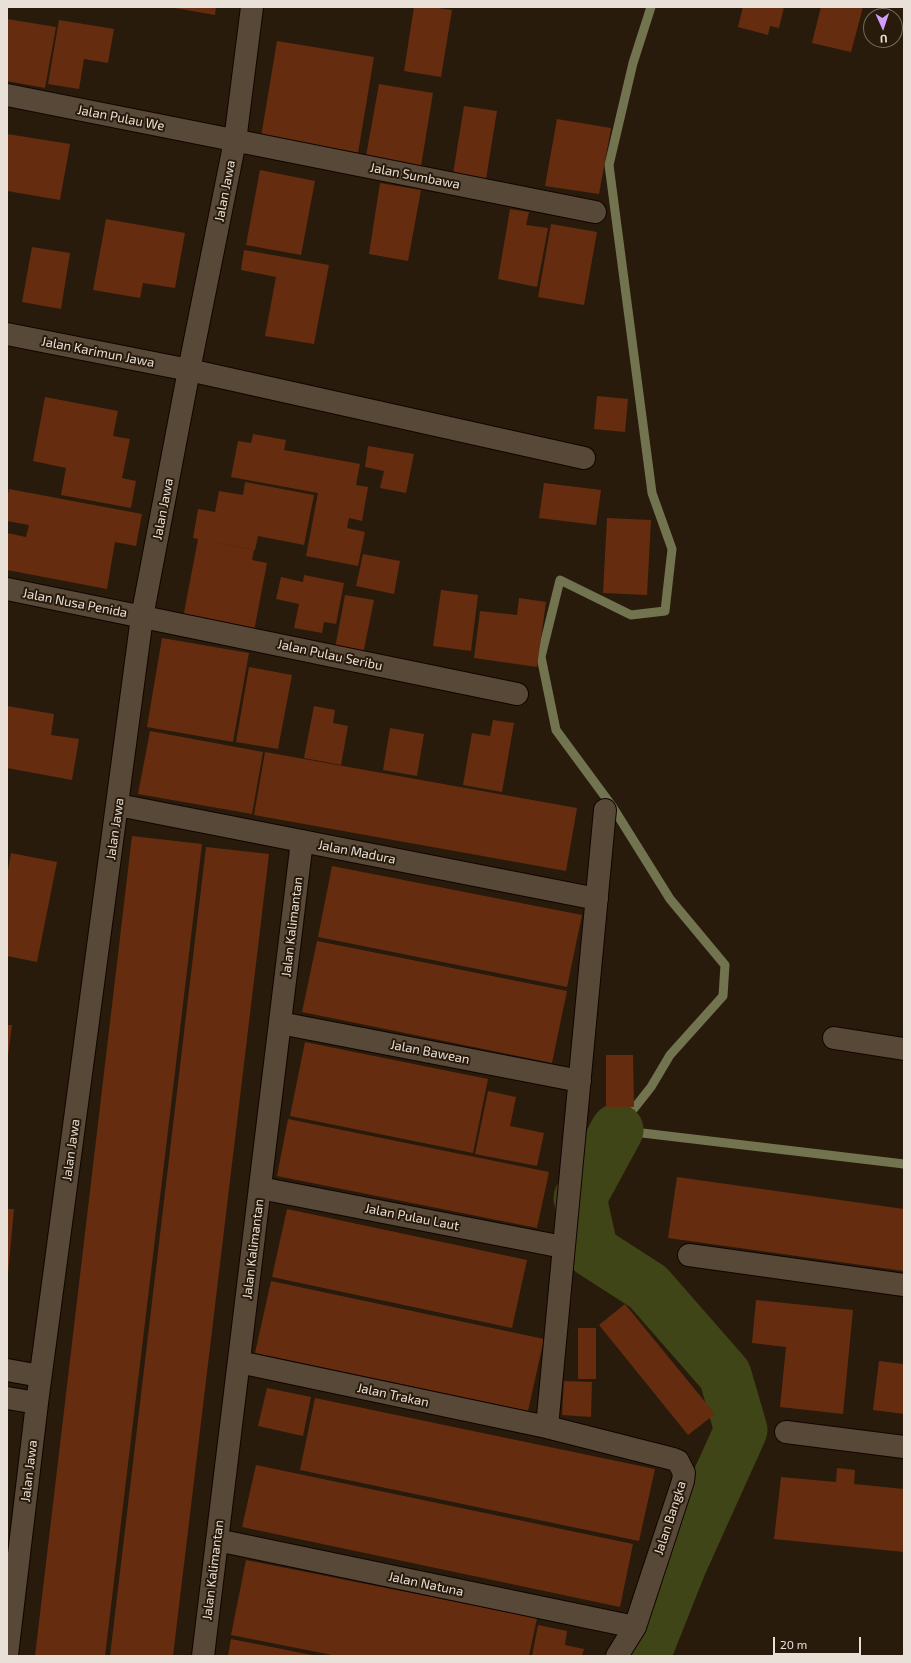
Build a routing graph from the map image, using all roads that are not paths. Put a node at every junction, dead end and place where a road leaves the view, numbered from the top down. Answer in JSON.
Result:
{"nodes":[{"id":1,"x":252,"y":7,"type":"edge"},
{"id":2,"x":7,"y":95,"type":"edge"},
{"id":3,"x":235,"y":141,"type":"junction"},
{"id":4,"x":594,"y":212,"type":"dead end"},
{"id":5,"x":7,"y":334,"type":"edge"},
{"id":6,"x":189,"y":370,"type":"junction"},
{"id":7,"x":584,"y":458,"type":"dead end"},
{"id":8,"x":7,"y":589,"type":"edge"},
{"id":9,"x":142,"y":616,"type":"junction"},
{"id":10,"x":517,"y":694,"type":"dead end"},
{"id":11,"x":118,"y":805,"type":"junction"},
{"id":12,"x":605,"y":810,"type":"dead end"},
{"id":13,"x":302,"y":841,"type":"junction"},
{"id":14,"x":597,"y":900,"type":"junction"},
{"id":15,"x":280,"y":1023,"type":"junction"},
{"id":16,"x":834,"y":1038,"type":"dead end"},
{"id":17,"x":904,"y":1049,"type":"edge"},
{"id":18,"x":580,"y":1081,"type":"junction"},
{"id":19,"x":260,"y":1188,"type":"junction"},
{"id":20,"x":563,"y":1247,"type":"junction"},
{"id":21,"x":689,"y":1255,"type":"dead end"},
{"id":22,"x":904,"y":1285,"type":"edge"},
{"id":23,"x":239,"y":1362,"type":"junction"},
{"id":24,"x":7,"y":1370,"type":"edge"},
{"id":25,"x":40,"y":1376,"type":"junction"},
{"id":26,"x":7,"y":1398,"type":"edge"},
{"id":27,"x":37,"y":1403,"type":"junction"},
{"id":28,"x":546,"y":1427,"type":"junction"},
{"id":29,"x":786,"y":1432,"type":"dead end"},
{"id":30,"x":904,"y":1447,"type":"edge"},
{"id":31,"x":217,"y":1540,"type":"junction"},
{"id":32,"x":634,"y":1627,"type":"junction"},
{"id":33,"x":7,"y":1656,"type":"edge"},
{"id":34,"x":203,"y":1656,"type":"edge"},
{"id":35,"x":617,"y":1656,"type":"edge"}],
"edges":[{"from":1,"to":3,"type":"street","name":"Jalan Jawa"},
{"from":2,"to":3,"type":"street","name":"Jalan Pulau We"},
{"from":3,"to":4,"type":"street","name":"Jalan Sumbawa"},
{"from":3,"to":6,"type":"street","name":"Jalan Jawa"},
{"from":5,"to":6,"type":"street","name":"Jalan Karimun Jawa"},
{"from":6,"to":7,"type":"street","name":"Jalan Karimun Jawa"},
{"from":6,"to":9,"type":"street","name":"Jalan Jawa"},
{"from":8,"to":9,"type":"street","name":"Jalan Nusa Penida"},
{"from":9,"to":10,"type":"street","name":"Jalan Pulau Seribu"},
{"from":9,"to":11,"type":"street","name":"Jalan Jawa"},
{"from":11,"to":13,"type":"street","name":"Jalan Madura"},
{"from":11,"to":25,"type":"street","name":"Jalan Jawa"},
{"from":12,"to":14,"type":"street"},
{"from":13,"to":14,"type":"street","name":"Jalan Madura"},
{"from":13,"to":15,"type":"street","name":"Jalan Kalimantan"},
{"from":14,"to":18,"type":"street"},
{"from":15,"to":18,"type":"street","name":"Jalan Bawean"},
{"from":15,"to":19,"type":"street","name":"Jalan Kalimantan"},
{"from":16,"to":17,"type":"street"},
{"from":18,"to":20,"type":"street"},
{"from":19,"to":20,"type":"street","name":"Jalan Pulau Laut"},
{"from":19,"to":23,"type":"street","name":"Jalan Kalimantan"},
{"from":20,"to":28,"type":"street"},
{"from":21,"to":22,"type":"street"},
{"from":23,"to":28,"type":"street","name":"Jalan Trakan"},
{"from":23,"to":31,"type":"street","name":"Jalan Kalimantan"},
{"from":24,"to":25,"type":"street"},
{"from":25,"to":27,"type":"street","name":"Jalan Jawa"},
{"from":26,"to":27,"type":"street"},
{"from":27,"to":33,"type":"street","name":"Jalan Jawa"},
{"from":28,"to":32,"type":"street","name":"Jalan Bangka"},
{"from":29,"to":30,"type":"street"},
{"from":31,"to":32,"type":"street","name":"Jalan Natuna"},
{"from":31,"to":34,"type":"street","name":"Jalan Kalimantan"},
{"from":32,"to":35,"type":"street","name":"Jalan Bangka"}]}
